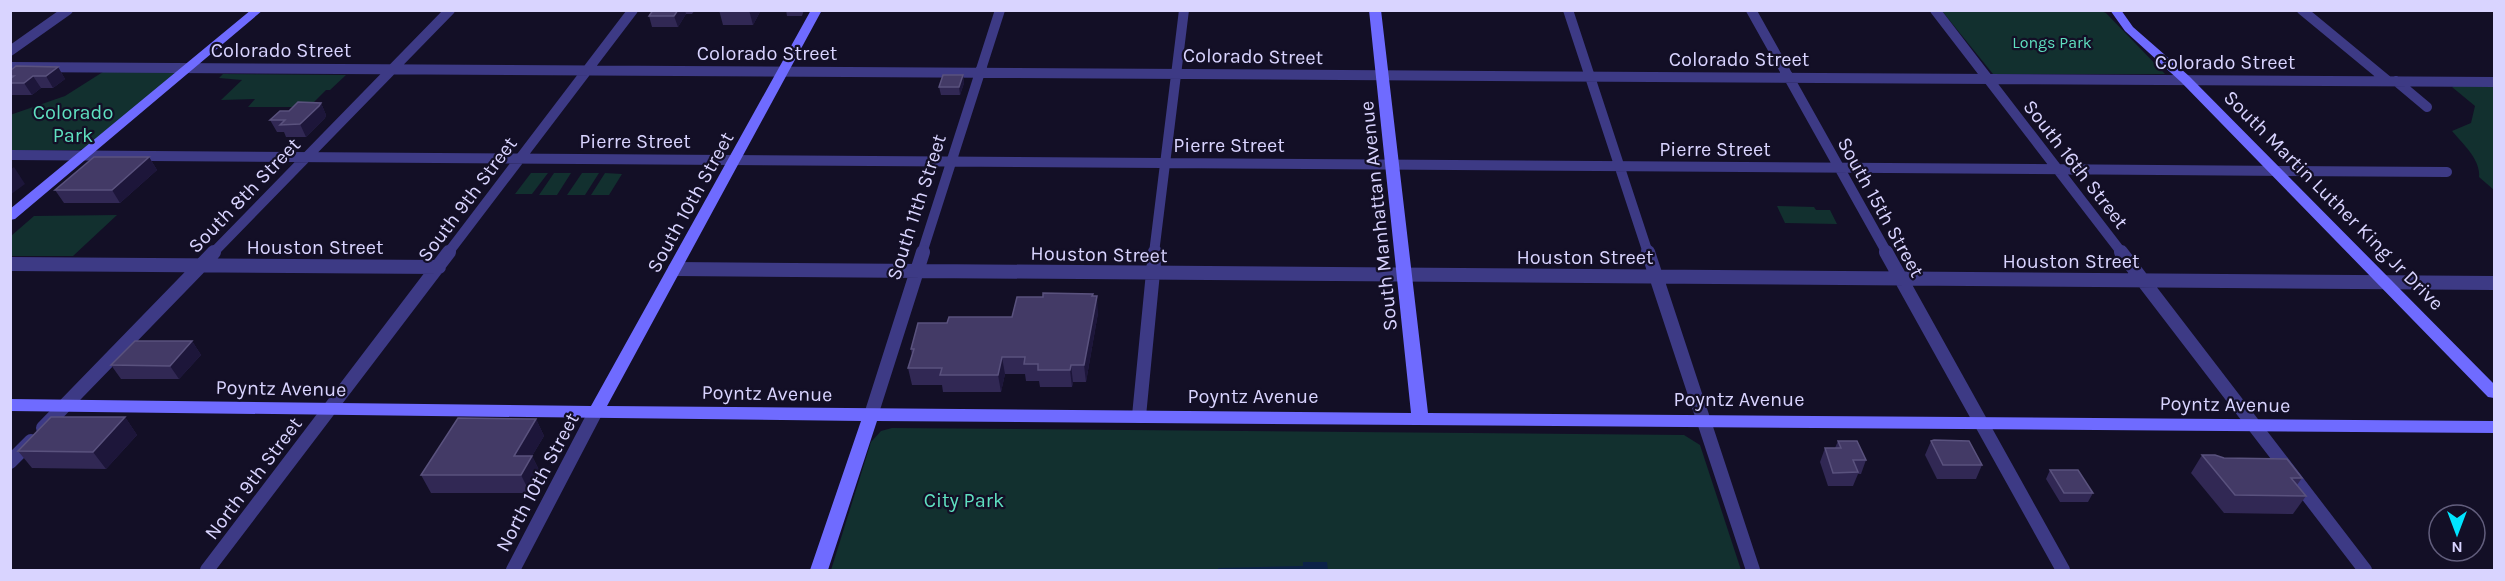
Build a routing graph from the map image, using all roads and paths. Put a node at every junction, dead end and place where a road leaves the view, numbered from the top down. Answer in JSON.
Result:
{"nodes":[{"id":1,"x":68,"y":10,"type":"edge"},
{"id":2,"x":258,"y":10,"type":"edge"},
{"id":3,"x":450,"y":10,"type":"edge"},
{"id":4,"x":633,"y":10,"type":"edge"},
{"id":5,"x":817,"y":10,"type":"edge"},
{"id":6,"x":1000,"y":10,"type":"edge"},
{"id":7,"x":1184,"y":10,"type":"edge"},
{"id":8,"x":1375,"y":10,"type":"edge"},
{"id":9,"x":1568,"y":10,"type":"edge"},
{"id":10,"x":1751,"y":10,"type":"edge"},
{"id":11,"x":1935,"y":10,"type":"edge"},
{"id":12,"x":2115,"y":10,"type":"edge"},
{"id":13,"x":2124,"y":10,"type":"edge"},
{"id":14,"x":2302,"y":10,"type":"edge"},
{"id":15,"x":2141,"y":38,"type":"junction"},
{"id":16,"x":10,"y":51,"type":"edge"},
{"id":17,"x":10,"y":67,"type":"edge"},
{"id":18,"x":189,"y":68,"type":"junction"},
{"id":19,"x":393,"y":69,"type":"junction"},
{"id":20,"x":589,"y":70,"type":"junction"},
{"id":21,"x":783,"y":72,"type":"junction"},
{"id":22,"x":980,"y":72,"type":"junction"},
{"id":23,"x":1177,"y":74,"type":"junction"},
{"id":24,"x":1382,"y":76,"type":"junction"},
{"id":25,"x":1590,"y":76,"type":"junction"},
{"id":26,"x":1788,"y":77,"type":"junction"},
{"id":27,"x":1988,"y":79,"type":"junction"},
{"id":28,"x":2185,"y":79,"type":"junction"},
{"id":29,"x":2392,"y":81,"type":"junction"},
{"id":30,"x":2494,"y":82,"type":"edge"},
{"id":31,"x":2427,"y":107,"type":"dead end"},
{"id":32,"x":10,"y":155,"type":"edge"},
{"id":33,"x":83,"y":156,"type":"junction"},
{"id":34,"x":306,"y":157,"type":"junction"},
{"id":35,"x":520,"y":159,"type":"junction"},
{"id":36,"x":735,"y":160,"type":"junction"},
{"id":37,"x":952,"y":162,"type":"junction"},
{"id":38,"x":1167,"y":163,"type":"junction"},
{"id":39,"x":1392,"y":164,"type":"junction"},
{"id":40,"x":1619,"y":166,"type":"junction"},
{"id":41,"x":1839,"y":167,"type":"junction"},
{"id":42,"x":2056,"y":168,"type":"junction"},
{"id":43,"x":2275,"y":171,"type":"junction"},
{"id":44,"x":2447,"y":172,"type":"dead end"},
{"id":45,"x":10,"y":216,"type":"edge"},
{"id":46,"x":10,"y":264,"type":"edge"},
{"id":47,"x":202,"y":266,"type":"junction"},
{"id":48,"x":439,"y":267,"type":"junction"},
{"id":49,"x":675,"y":269,"type":"junction"},
{"id":50,"x":916,"y":272,"type":"junction"},
{"id":51,"x":1153,"y":274,"type":"junction"},
{"id":52,"x":1404,"y":276,"type":"junction"},
{"id":53,"x":1658,"y":278,"type":"junction"},
{"id":54,"x":1901,"y":279,"type":"junction"},
{"id":55,"x":2144,"y":281,"type":"junction"},
{"id":56,"x":2386,"y":283,"type":"junction"},
{"id":57,"x":2494,"y":283,"type":"edge"},
{"id":58,"x":2494,"y":393,"type":"edge"},
{"id":59,"x":10,"y":405,"type":"edge"},
{"id":60,"x":65,"y":406,"type":"junction"},
{"id":61,"x":330,"y":410,"type":"junction"},
{"id":62,"x":596,"y":411,"type":"junction"},
{"id":63,"x":871,"y":415,"type":"junction"},
{"id":64,"x":1139,"y":417,"type":"junction"},
{"id":65,"x":1420,"y":418,"type":"junction"},
{"id":66,"x":1705,"y":420,"type":"junction"},
{"id":67,"x":1978,"y":422,"type":"junction"},
{"id":68,"x":2254,"y":425,"type":"junction"},
{"id":69,"x":2494,"y":427,"type":"edge"},
{"id":70,"x":10,"y":462,"type":"edge"},
{"id":71,"x":207,"y":570,"type":"edge"},
{"id":72,"x":513,"y":570,"type":"edge"},
{"id":73,"x":819,"y":570,"type":"edge"},
{"id":74,"x":1753,"y":570,"type":"edge"},
{"id":75,"x":2063,"y":570,"type":"edge"},
{"id":76,"x":2365,"y":570,"type":"edge"}],
"edges":[{"from":1,"to":16,"type":"street"},
{"from":2,"to":18,"type":"street"},
{"from":3,"to":19,"type":"street","name":"South 8th Street"},
{"from":4,"to":20,"type":"street","name":"South 9th Street"},
{"from":5,"to":21,"type":"street","name":"South 10th Street"},
{"from":6,"to":22,"type":"street","name":"South 11th Street"},
{"from":7,"to":23,"type":"street"},
{"from":8,"to":24,"type":"street","name":"South Manhattan Avenue"},
{"from":9,"to":25,"type":"street"},
{"from":10,"to":26,"type":"street","name":"South 15th Street"},
{"from":11,"to":27,"type":"street","name":"South 16th Street"},
{"from":12,"to":15,"type":"street","name":"South Martin Luther King Jr Drive"},
{"from":13,"to":15,"type":"street","name":"South Martin Luther King Jr Drive"},
{"from":14,"to":29,"type":"street"},
{"from":15,"to":28,"type":"street","name":"South Martin Luther King Jr Drive"},
{"from":17,"to":18,"type":"street","name":"Colorado Street"},
{"from":18,"to":19,"type":"street","name":"Colorado Street"},
{"from":18,"to":33,"type":"street"},
{"from":19,"to":20,"type":"street","name":"Colorado Street"},
{"from":19,"to":34,"type":"street","name":"South 8th Street"},
{"from":20,"to":21,"type":"street","name":"Colorado Street"},
{"from":20,"to":35,"type":"street","name":"South 9th Street"},
{"from":21,"to":22,"type":"street","name":"Colorado Street"},
{"from":21,"to":36,"type":"street","name":"South 10th Street"},
{"from":22,"to":23,"type":"street","name":"Colorado Street"},
{"from":22,"to":37,"type":"street","name":"South 11th Street"},
{"from":23,"to":24,"type":"street","name":"Colorado Street"},
{"from":23,"to":38,"type":"street"},
{"from":24,"to":25,"type":"street","name":"Colorado Street"},
{"from":24,"to":39,"type":"street","name":"South Manhattan Avenue"},
{"from":25,"to":26,"type":"street","name":"Colorado Street"},
{"from":25,"to":40,"type":"street"},
{"from":26,"to":27,"type":"street","name":"Colorado Street"},
{"from":26,"to":41,"type":"street","name":"South 15th Street"},
{"from":27,"to":28,"type":"street","name":"Colorado Street"},
{"from":27,"to":42,"type":"street","name":"South 16th Street"},
{"from":28,"to":29,"type":"street","name":"Colorado Street"},
{"from":28,"to":43,"type":"street","name":"South Martin Luther King Jr Drive"},
{"from":29,"to":30,"type":"street","name":"Colorado Street"},
{"from":29,"to":31,"type":"street"},
{"from":32,"to":33,"type":"street","name":"Pierre Street"},
{"from":33,"to":34,"type":"street","name":"Pierre Street"},
{"from":33,"to":45,"type":"street"},
{"from":34,"to":35,"type":"street","name":"Pierre Street"},
{"from":34,"to":47,"type":"street","name":"South 8th Street"},
{"from":35,"to":36,"type":"street","name":"Pierre Street"},
{"from":35,"to":48,"type":"street","name":"South 9th Street"},
{"from":36,"to":37,"type":"street","name":"Pierre Street"},
{"from":36,"to":49,"type":"street","name":"South 10th Street"},
{"from":37,"to":38,"type":"street","name":"Pierre Street"},
{"from":37,"to":50,"type":"street","name":"South 11th Street"},
{"from":38,"to":39,"type":"street","name":"Pierre Street"},
{"from":38,"to":51,"type":"street"},
{"from":39,"to":40,"type":"street","name":"Pierre Street"},
{"from":39,"to":52,"type":"street","name":"South Manhattan Avenue"},
{"from":40,"to":41,"type":"street","name":"Pierre Street"},
{"from":40,"to":53,"type":"street"},
{"from":41,"to":42,"type":"street","name":"Pierre Street"},
{"from":41,"to":54,"type":"street","name":"South 15th Street"},
{"from":42,"to":43,"type":"street","name":"Pierre Street"},
{"from":42,"to":55,"type":"street","name":"South 16th Street"},
{"from":43,"to":44,"type":"street","name":"Pierre Street"},
{"from":43,"to":56,"type":"street","name":"South Martin Luther King Jr Drive"},
{"from":46,"to":47,"type":"street","name":"Houston Street"},
{"from":47,"to":48,"type":"street","name":"Houston Street"},
{"from":47,"to":60,"type":"street","name":"South 8th Street"},
{"from":48,"to":61,"type":"street","name":"South 9th Street"},
{"from":49,"to":50,"type":"street","name":"Houston Street"},
{"from":49,"to":62,"type":"street","name":"South 10th Street"},
{"from":50,"to":51,"type":"street","name":"Houston Street"},
{"from":50,"to":63,"type":"street","name":"South 11th Street"},
{"from":51,"to":52,"type":"street","name":"Houston Street"},
{"from":51,"to":64,"type":"street"},
{"from":52,"to":53,"type":"street","name":"Houston Street"},
{"from":52,"to":65,"type":"street","name":"South Manhattan Avenue"},
{"from":53,"to":54,"type":"street","name":"Houston Street"},
{"from":53,"to":66,"type":"street"},
{"from":54,"to":55,"type":"street","name":"Houston Street"},
{"from":54,"to":67,"type":"street","name":"South 15th Street"},
{"from":55,"to":56,"type":"street","name":"Houston Street"},
{"from":55,"to":68,"type":"street","name":"South 16th Street"},
{"from":56,"to":57,"type":"street","name":"Houston Street"},
{"from":56,"to":58,"type":"street","name":"South Martin Luther King Jr Drive"},
{"from":59,"to":60,"type":"street","name":"Poyntz Avenue"},
{"from":60,"to":61,"type":"street","name":"Poyntz Avenue"},
{"from":60,"to":70,"type":"street","name":"South 8th Street"},
{"from":61,"to":62,"type":"street","name":"Poyntz Avenue"},
{"from":61,"to":71,"type":"street","name":"North 9th Street"},
{"from":62,"to":63,"type":"street","name":"Poyntz Avenue"},
{"from":62,"to":72,"type":"street","name":"North 10th Street"},
{"from":63,"to":64,"type":"street","name":"Poyntz Avenue"},
{"from":63,"to":73,"type":"street"},
{"from":64,"to":65,"type":"street","name":"Poyntz Avenue"},
{"from":65,"to":66,"type":"street","name":"Poyntz Avenue"},
{"from":66,"to":67,"type":"street","name":"Poyntz Avenue"},
{"from":66,"to":74,"type":"street"},
{"from":67,"to":68,"type":"street","name":"Poyntz Avenue"},
{"from":67,"to":75,"type":"street","name":"South 15th Street"},
{"from":68,"to":69,"type":"street","name":"Poyntz Avenue"},
{"from":68,"to":76,"type":"street","name":"South 16th Street"}]}
